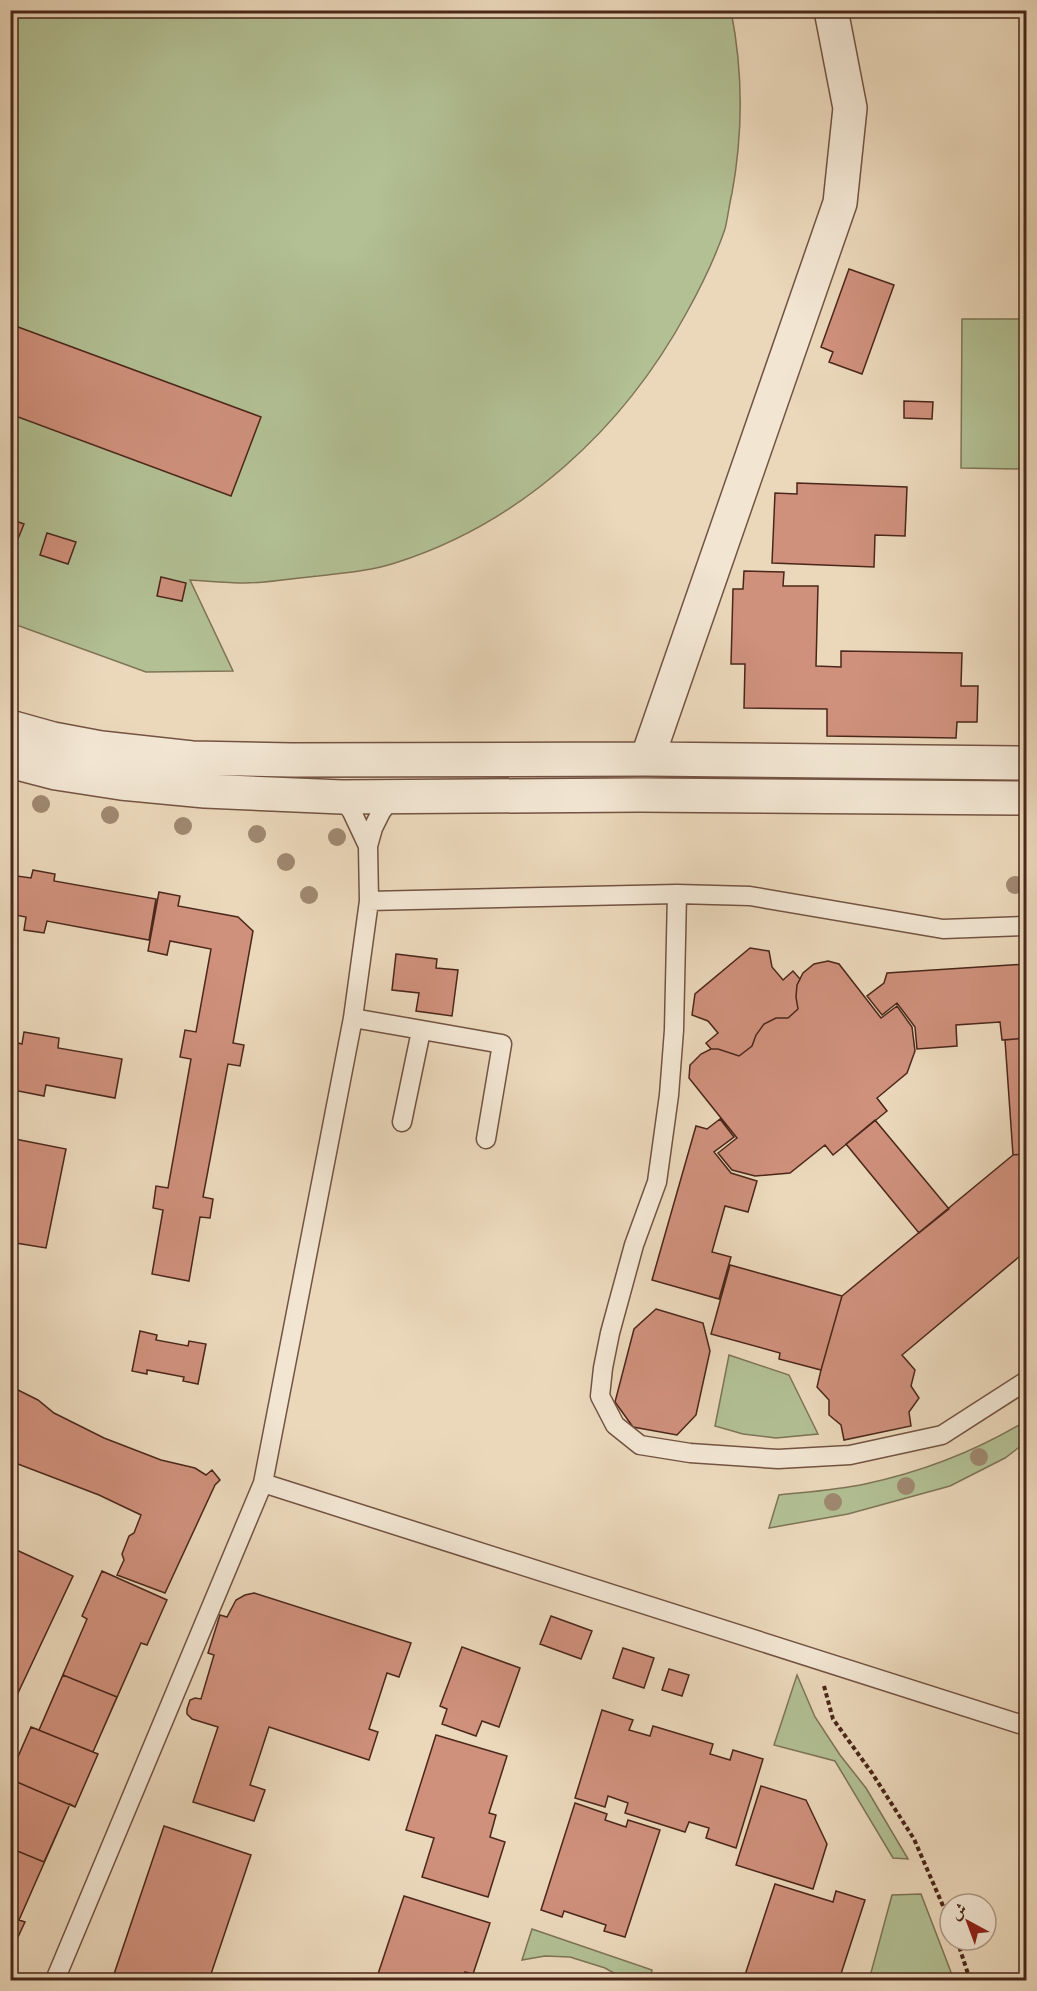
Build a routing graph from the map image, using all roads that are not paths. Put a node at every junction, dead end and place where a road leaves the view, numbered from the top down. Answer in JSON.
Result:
{"nodes":[{"id":1,"x":831,"y":10,"type":"edge"},
{"id":2,"x":10,"y":727,"type":"edge"},
{"id":3,"x":647,"y":759,"type":"junction"},
{"id":4,"x":10,"y":761,"type":"edge"},
{"id":5,"x":1026,"y":763,"type":"edge"},
{"id":6,"x":342,"y":797,"type":"junction"},
{"id":7,"x":392,"y":797,"type":"junction"},
{"id":8,"x":1026,"y":798,"type":"edge"},
{"id":9,"x":368,"y":846,"type":"junction"},
{"id":10,"x":677,"y":894,"type":"junction"},
{"id":11,"x":369,"y":901,"type":"junction"},
{"id":12,"x":1026,"y":926,"type":"edge"},
{"id":13,"x":353,"y":1018,"type":"junction"},
{"id":14,"x":421,"y":1031,"type":"junction"},
{"id":15,"x":402,"y":1122,"type":"dead end"},
{"id":16,"x":486,"y":1139,"type":"dead end"},
{"id":17,"x":1026,"y":1381,"type":"edge"},
{"id":18,"x":263,"y":1483,"type":"junction"},
{"id":19,"x":1026,"y":1726,"type":"edge"},
{"id":20,"x":55,"y":1980,"type":"edge"}],
"edges":[{"from":1,"to":3,"type":"street"},
{"from":2,"to":3,"type":"street"},
{"from":3,"to":5,"type":"street"},
{"from":4,"to":6,"type":"street"},
{"from":6,"to":7,"type":"street"},
{"from":6,"to":9,"type":"lane"},
{"from":7,"to":8,"type":"street"},
{"from":7,"to":9,"type":"lane"},
{"from":9,"to":11,"type":"lane"},
{"from":10,"to":11,"type":"lane"},
{"from":10,"to":12,"type":"lane"},
{"from":10,"to":17,"type":"lane"},
{"from":11,"to":13,"type":"lane"},
{"from":13,"to":14,"type":"lane"},
{"from":13,"to":18,"type":"lane"},
{"from":14,"to":15,"type":"lane"},
{"from":14,"to":16,"type":"lane"},
{"from":18,"to":19,"type":"lane"},
{"from":18,"to":20,"type":"lane"}]}
